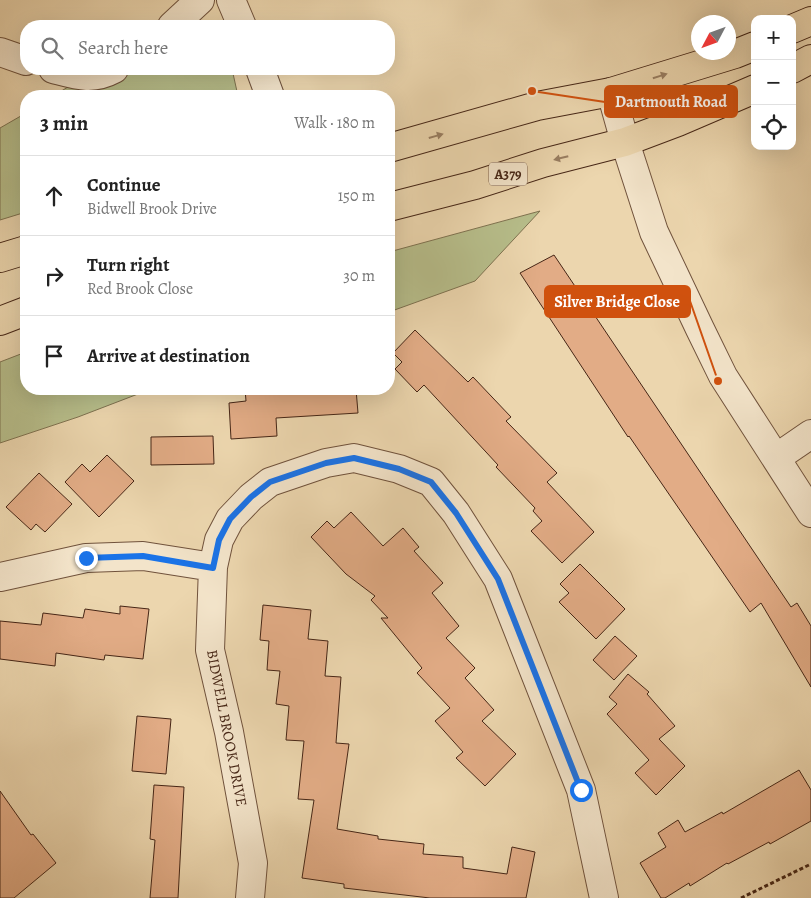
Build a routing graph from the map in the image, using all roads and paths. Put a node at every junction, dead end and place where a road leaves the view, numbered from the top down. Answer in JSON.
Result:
{"nodes":[{"id":1,"x":200,"y":0,"type":"edge"},
{"id":2,"x":178,"y":20,"type":"edge"},
{"id":3,"x":811,"y":21,"type":"edge"},
{"id":4,"x":796,"y":27,"type":"edge"},
{"id":5,"x":751,"y":48,"type":"edge"},
{"id":6,"x":0,"y":52,"type":"edge"},
{"id":7,"x":20,"y":58,"type":"edge"},
{"id":8,"x":811,"y":59,"type":"edge"},
{"id":9,"x":796,"y":67,"type":"edge"},
{"id":10,"x":77,"y":75,"type":"edge"},
{"id":11,"x":96,"y":75,"type":"edge"},
{"id":12,"x":262,"y":75,"type":"edge"},
{"id":13,"x":268,"y":90,"type":"edge"},
{"id":14,"x":751,"y":91,"type":"edge"},
{"id":15,"x":611,"y":92,"type":"junction"},
{"id":16,"x":625,"y":142,"type":"junction"},
{"id":17,"x":395,"y":146,"type":"edge"},
{"id":18,"x":395,"y":205,"type":"edge"},
{"id":19,"x":20,"y":252,"type":"edge"},
{"id":20,"x":0,"y":258,"type":"edge"},
{"id":21,"x":20,"y":314,"type":"edge"},
{"id":22,"x":0,"y":322,"type":"edge"},
{"id":23,"x":811,"y":434,"type":"edge"},
{"id":24,"x":776,"y":458,"type":"junction"},
{"id":25,"x":811,"y":513,"type":"edge"},
{"id":26,"x":213,"y":568,"type":"junction"},
{"id":27,"x":0,"y":577,"type":"edge"},
{"id":28,"x":811,"y":864,"type":"edge"},
{"id":29,"x":250,"y":898,"type":"edge"},
{"id":30,"x":604,"y":898,"type":"edge"},
{"id":31,"x":741,"y":898,"type":"edge"}],
"edges":[{"from":1,"to":2,"type":"street"},
{"from":3,"to":4,"type":"main road"},
{"from":15,"to":5,"type":"main road","one_way":true},
{"from":6,"to":7,"type":"street"},
{"from":8,"to":9,"type":"main road"},
{"from":10,"to":11,"type":"street"},
{"from":12,"to":13,"type":"street"},
{"from":14,"to":16,"type":"main road","number":"A379"},
{"from":15,"to":16,"type":"street"},
{"from":17,"to":15,"type":"main road","one_way":true},
{"from":16,"to":18,"type":"main road","number":"A379","one_way":true},
{"from":16,"to":24,"type":"street"},
{"from":19,"to":20,"type":"main road"},
{"from":21,"to":22,"type":"main road"},
{"from":23,"to":24,"type":"street"},
{"from":24,"to":25,"type":"street"},
{"from":26,"to":27,"type":"street"},
{"from":26,"to":29,"type":"street","name":"BIDWELL BROOK DRIVE"},
{"from":26,"to":30,"type":"street","name":"BIDWELL BROOK DRIVE"},
{"from":28,"to":31,"type":"path"}]}
